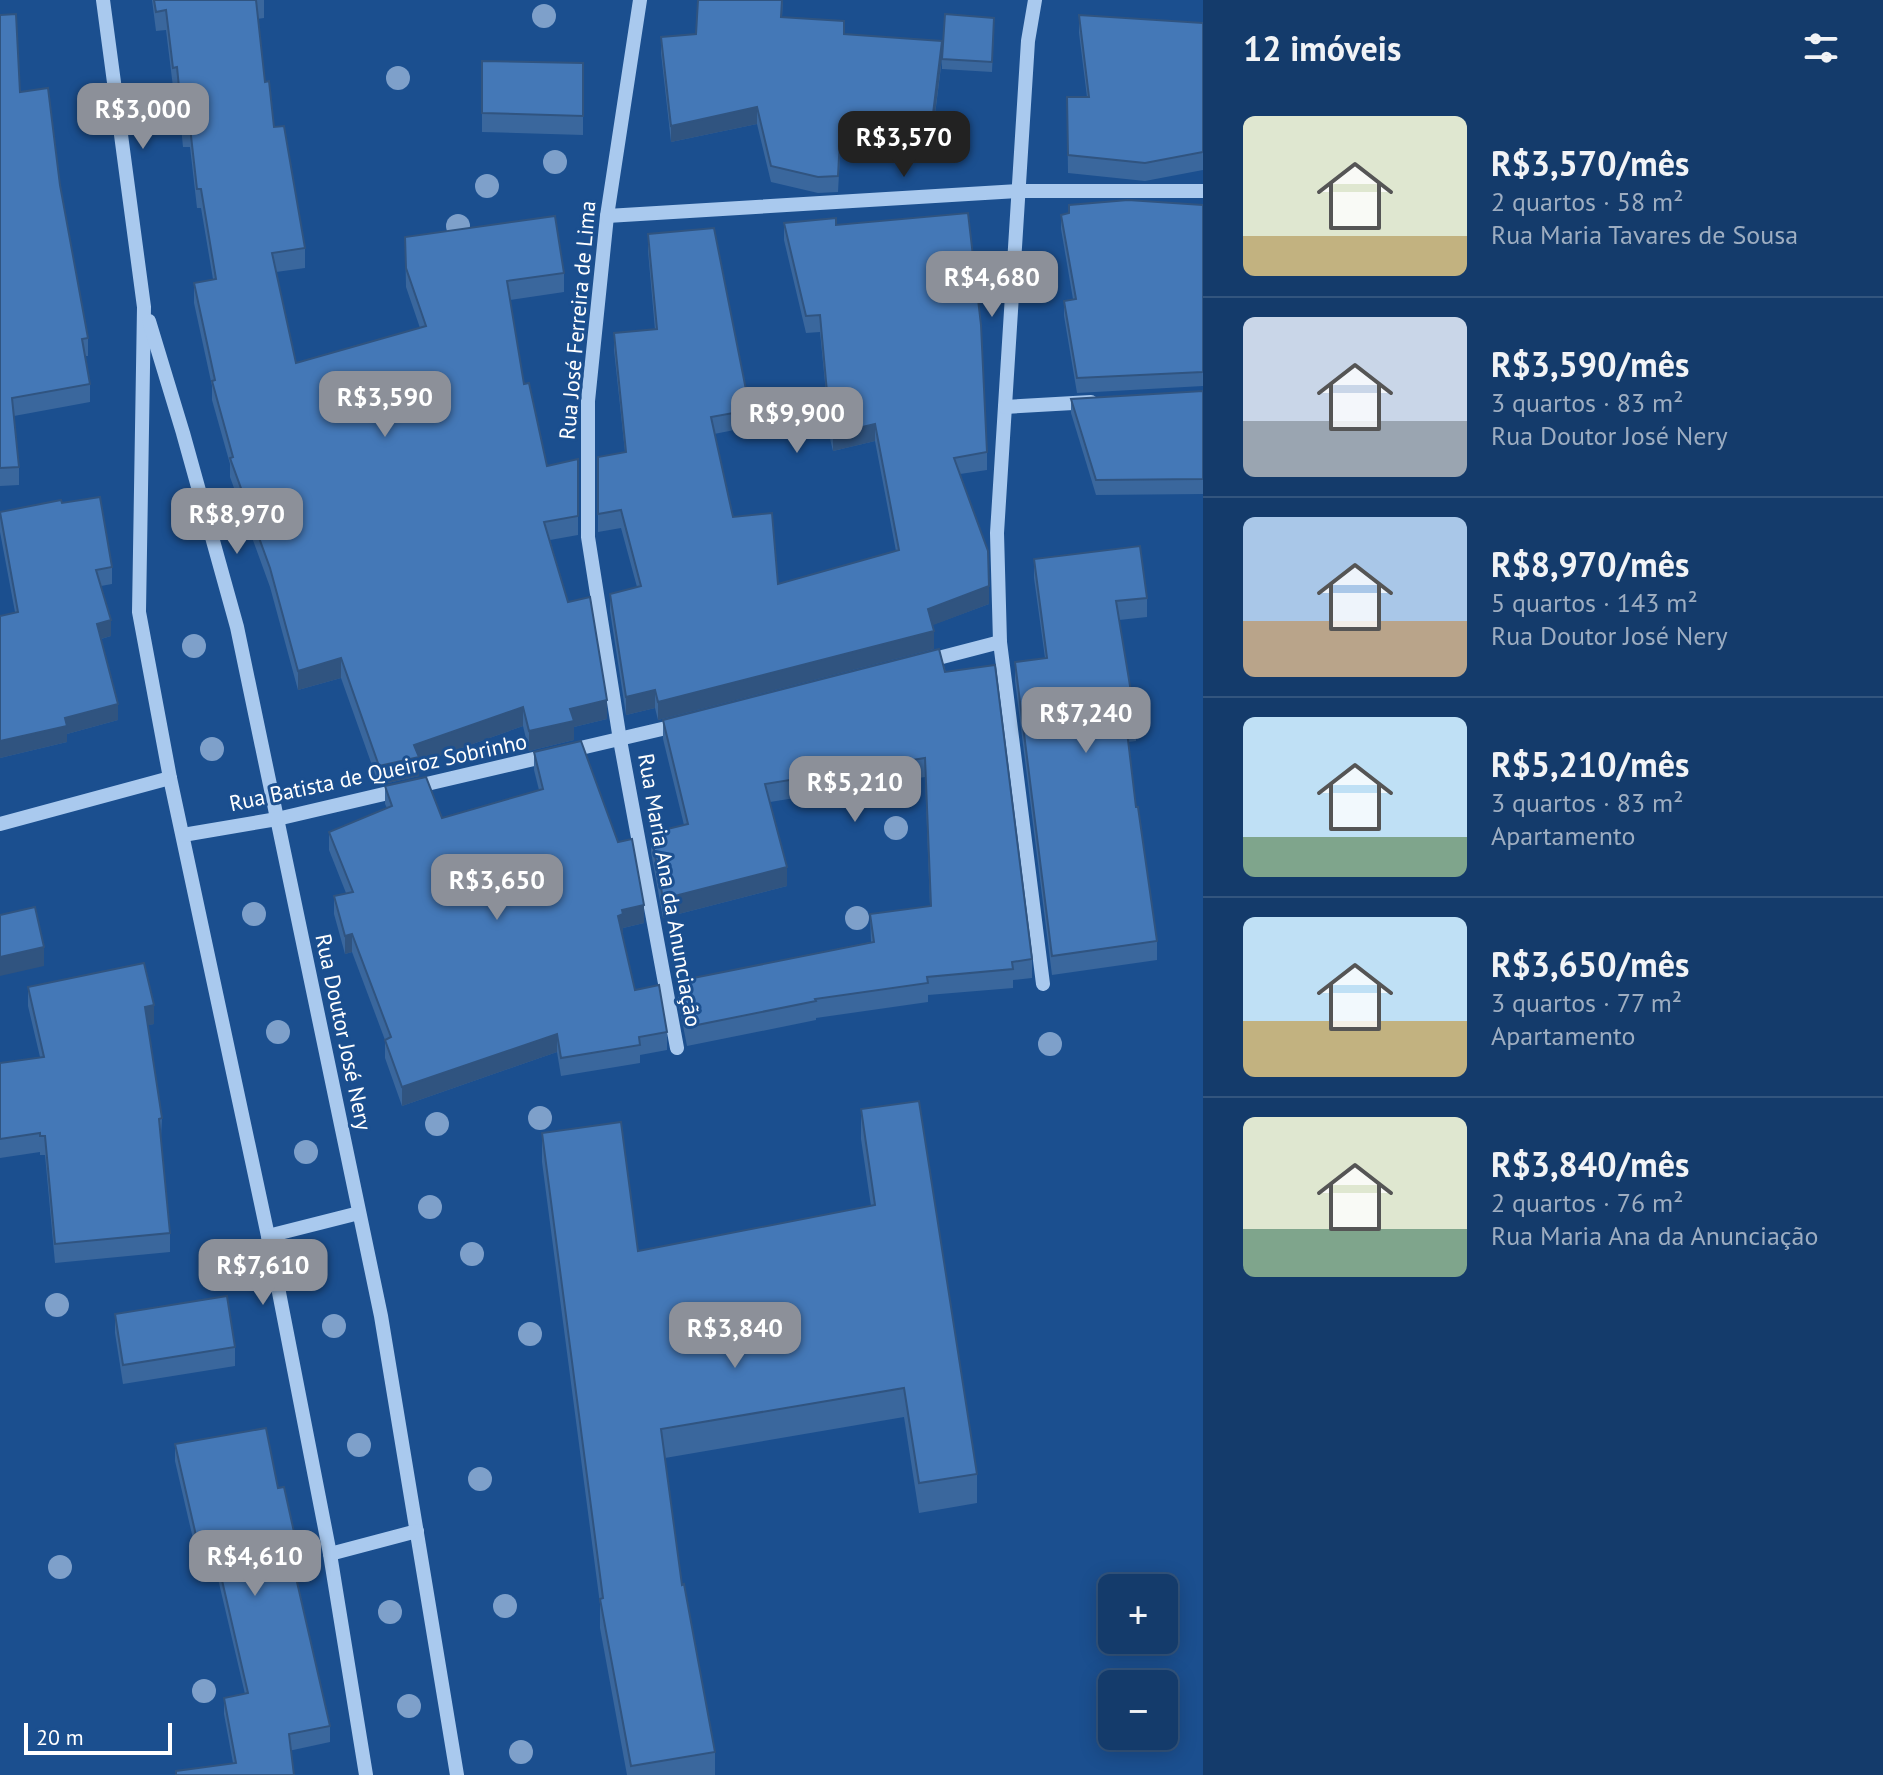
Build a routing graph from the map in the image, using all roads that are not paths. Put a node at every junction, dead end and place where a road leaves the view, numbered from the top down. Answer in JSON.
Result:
{"nodes":[{"id":1,"x":103,"y":0,"type":"edge"},
{"id":2,"x":640,"y":0,"type":"edge"},
{"id":3,"x":1035,"y":0,"type":"edge"},
{"id":4,"x":1019,"y":191,"type":"junction"},
{"id":5,"x":1203,"y":191,"type":"edge"},
{"id":6,"x":607,"y":216,"type":"junction"},
{"id":7,"x":144,"y":307,"type":"junction"},
{"id":8,"x":1111,"y":401,"type":"edge"},
{"id":9,"x":1005,"y":407,"type":"junction"},
{"id":10,"x":1000,"y":642,"type":"junction"},
{"id":11,"x":909,"y":666,"type":"edge"},
{"id":12,"x":696,"y":721,"type":"edge"},
{"id":13,"x":620,"y":740,"type":"junction"},
{"id":14,"x":170,"y":778,"type":"junction"},
{"id":15,"x":277,"y":819,"type":"junction"},
{"id":16,"x":0,"y":824,"type":"edge"},
{"id":17,"x":183,"y":835,"type":"junction"},
{"id":18,"x":1043,"y":984,"type":"dead end"},
{"id":19,"x":677,"y":1048,"type":"dead end"},
{"id":20,"x":359,"y":1213,"type":"junction"},
{"id":21,"x":268,"y":1236,"type":"junction"},
{"id":22,"x":417,"y":1531,"type":"junction"},
{"id":23,"x":330,"y":1554,"type":"junction"},
{"id":24,"x":366,"y":1775,"type":"edge"},
{"id":25,"x":457,"y":1775,"type":"edge"}],
"edges":[{"from":1,"to":7,"type":"street","name":"Rua Doutor José Nery"},
{"from":2,"to":6,"type":"street","name":"Rua José Ferreira de Lima"},
{"from":3,"to":4,"type":"street"},
{"from":4,"to":5,"type":"street"},
{"from":4,"to":6,"type":"street"},
{"from":4,"to":9,"type":"street"},
{"from":6,"to":13,"type":"street","name":"Rua José Ferreira de Lima"},
{"from":7,"to":14,"type":"street","name":"Rua Doutor José Nery"},
{"from":7,"to":15,"type":"street","name":"Rua Doutor José Nery"},
{"from":8,"to":9,"type":"street"},
{"from":9,"to":10,"type":"street"},
{"from":10,"to":11,"type":"street"},
{"from":10,"to":18,"type":"street"},
{"from":12,"to":13,"type":"street","name":"Rua Batista de Queiroz Sobrinho"},
{"from":13,"to":15,"type":"street","name":"Rua Batista de Queiroz Sobrinho"},
{"from":13,"to":19,"type":"street","name":"Rua Maria Ana da Anunciação"},
{"from":14,"to":16,"type":"street"},
{"from":14,"to":17,"type":"street","name":"Rua Doutor José Nery"},
{"from":15,"to":17,"type":"street","name":"Rua Batista de Queiroz Sobrinho"},
{"from":15,"to":20,"type":"street","name":"Rua Doutor José Nery"},
{"from":17,"to":21,"type":"street","name":"Rua Doutor José Nery"},
{"from":20,"to":21,"type":"street"},
{"from":20,"to":22,"type":"street","name":"Rua Doutor José Nery"},
{"from":21,"to":23,"type":"street","name":"Rua Doutor José Nery"},
{"from":22,"to":23,"type":"street"},
{"from":22,"to":25,"type":"street","name":"Rua Doutor José Nery"},
{"from":23,"to":24,"type":"street","name":"Rua Doutor José Nery"}]}
